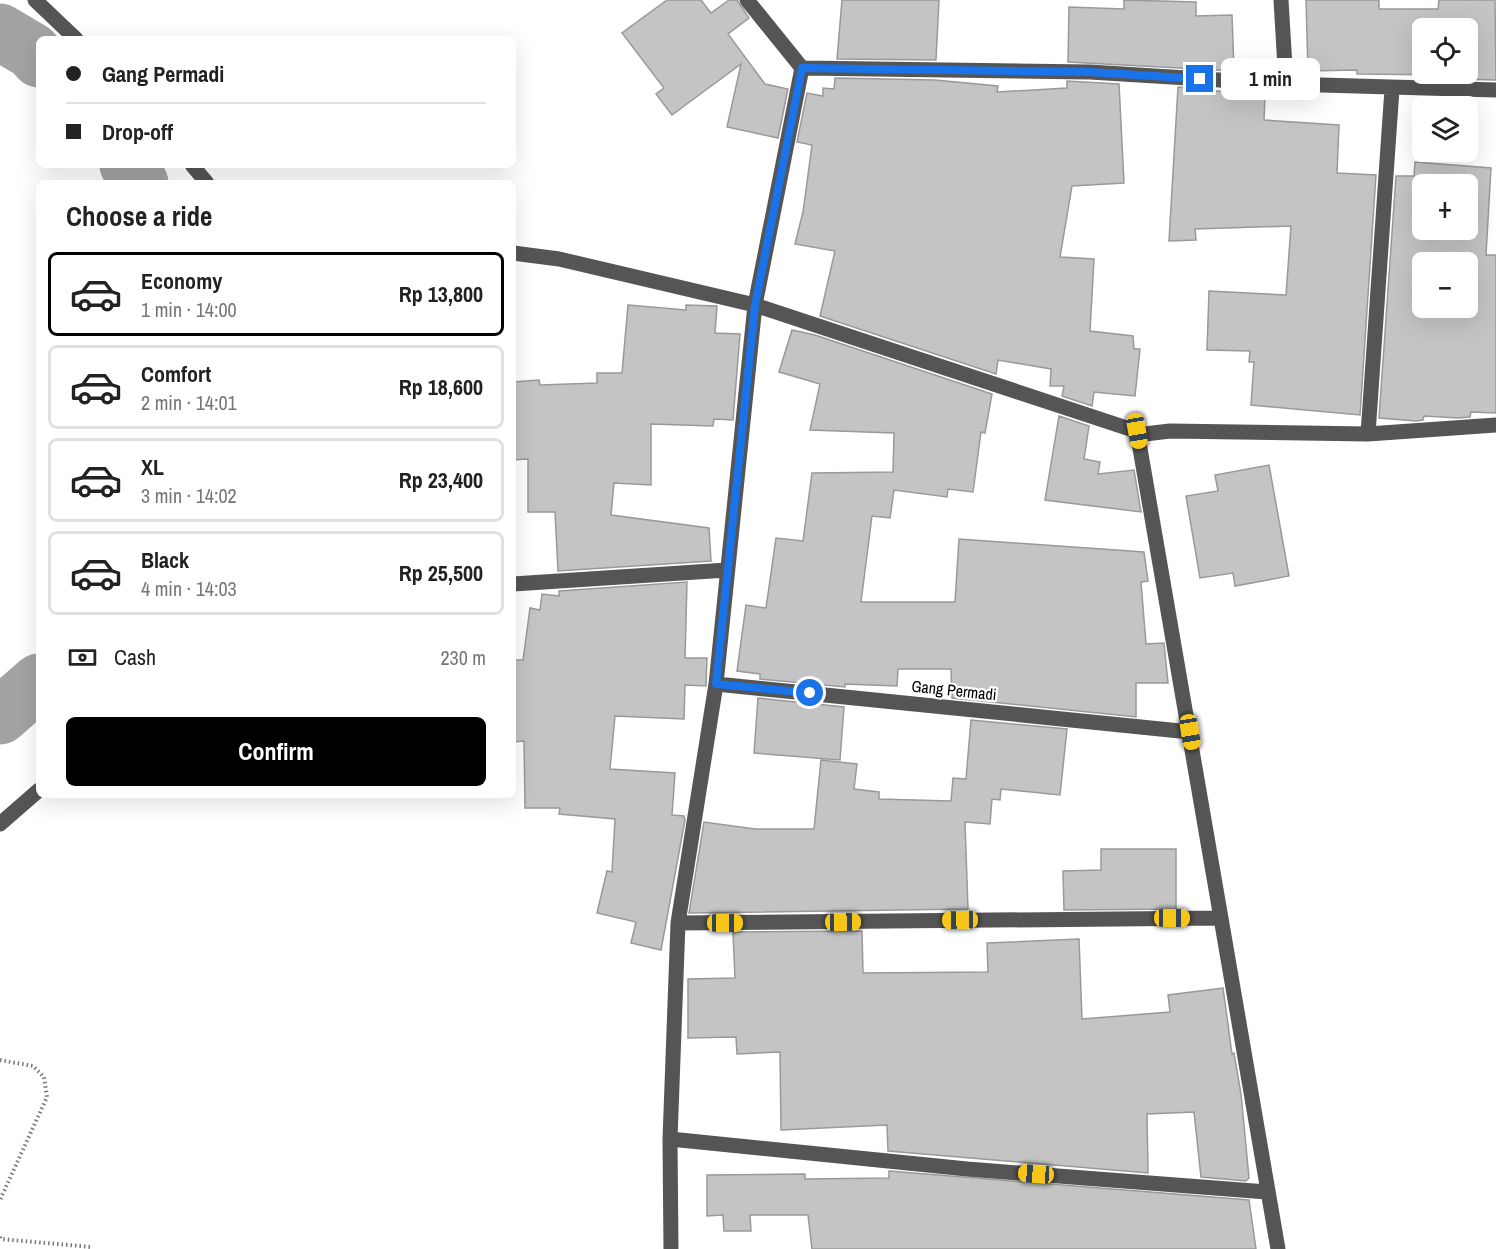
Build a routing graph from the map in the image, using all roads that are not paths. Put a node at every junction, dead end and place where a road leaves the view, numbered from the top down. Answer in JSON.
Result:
{"nodes":[{"id":1,"x":35,"y":0,"type":"edge"},
{"id":2,"x":747,"y":0,"type":"edge"},
{"id":3,"x":1281,"y":0,"type":"edge"},
{"id":4,"x":73,"y":36,"type":"edge"},
{"id":5,"x":802,"y":68,"type":"junction"},
{"id":6,"x":1286,"y":84,"type":"junction"},
{"id":7,"x":1392,"y":88,"type":"junction"},
{"id":8,"x":1496,"y":90,"type":"edge"},
{"id":9,"x":194,"y":168,"type":"edge"},
{"id":10,"x":204,"y":180,"type":"edge"},
{"id":11,"x":516,"y":253,"type":"edge"},
{"id":12,"x":755,"y":305,"type":"junction"},
{"id":13,"x":1496,"y":425,"type":"edge"},
{"id":14,"x":1141,"y":433,"type":"junction"},
{"id":15,"x":1368,"y":434,"type":"junction"},
{"id":16,"x":727,"y":570,"type":"junction"},
{"id":17,"x":516,"y":584,"type":"edge"},
{"id":18,"x":716,"y":684,"type":"junction"},
{"id":19,"x":1190,"y":732,"type":"junction"},
{"id":20,"x":36,"y":793,"type":"edge"},
{"id":21,"x":0,"y":824,"type":"edge"},
{"id":22,"x":1220,"y":918,"type":"junction"},
{"id":23,"x":678,"y":923,"type":"junction"},
{"id":24,"x":670,"y":1139,"type":"junction"},
{"id":25,"x":1267,"y":1192,"type":"junction"},
{"id":26,"x":671,"y":1249,"type":"edge"},
{"id":27,"x":1278,"y":1249,"type":"edge"}],
"edges":[{"from":1,"to":4,"type":"street"},
{"from":2,"to":5,"type":"street"},
{"from":3,"to":6,"type":"street"},
{"from":5,"to":6,"type":"street"},
{"from":5,"to":12,"type":"street"},
{"from":6,"to":7,"type":"street"},
{"from":7,"to":8,"type":"street"},
{"from":7,"to":15,"type":"street"},
{"from":9,"to":10,"type":"street"},
{"from":11,"to":12,"type":"street"},
{"from":12,"to":14,"type":"street"},
{"from":12,"to":16,"type":"street"},
{"from":13,"to":15,"type":"street"},
{"from":14,"to":15,"type":"street"},
{"from":14,"to":19,"type":"street"},
{"from":16,"to":17,"type":"street"},
{"from":16,"to":18,"type":"street"},
{"from":18,"to":19,"type":"street","name":"Gang Permadi"},
{"from":18,"to":23,"type":"street"},
{"from":19,"to":22,"type":"street"},
{"from":20,"to":21,"type":"street"},
{"from":22,"to":23,"type":"street"},
{"from":22,"to":25,"type":"street"},
{"from":23,"to":24,"type":"street"},
{"from":24,"to":25,"type":"street"},
{"from":24,"to":26,"type":"street"},
{"from":25,"to":27,"type":"street"}]}
